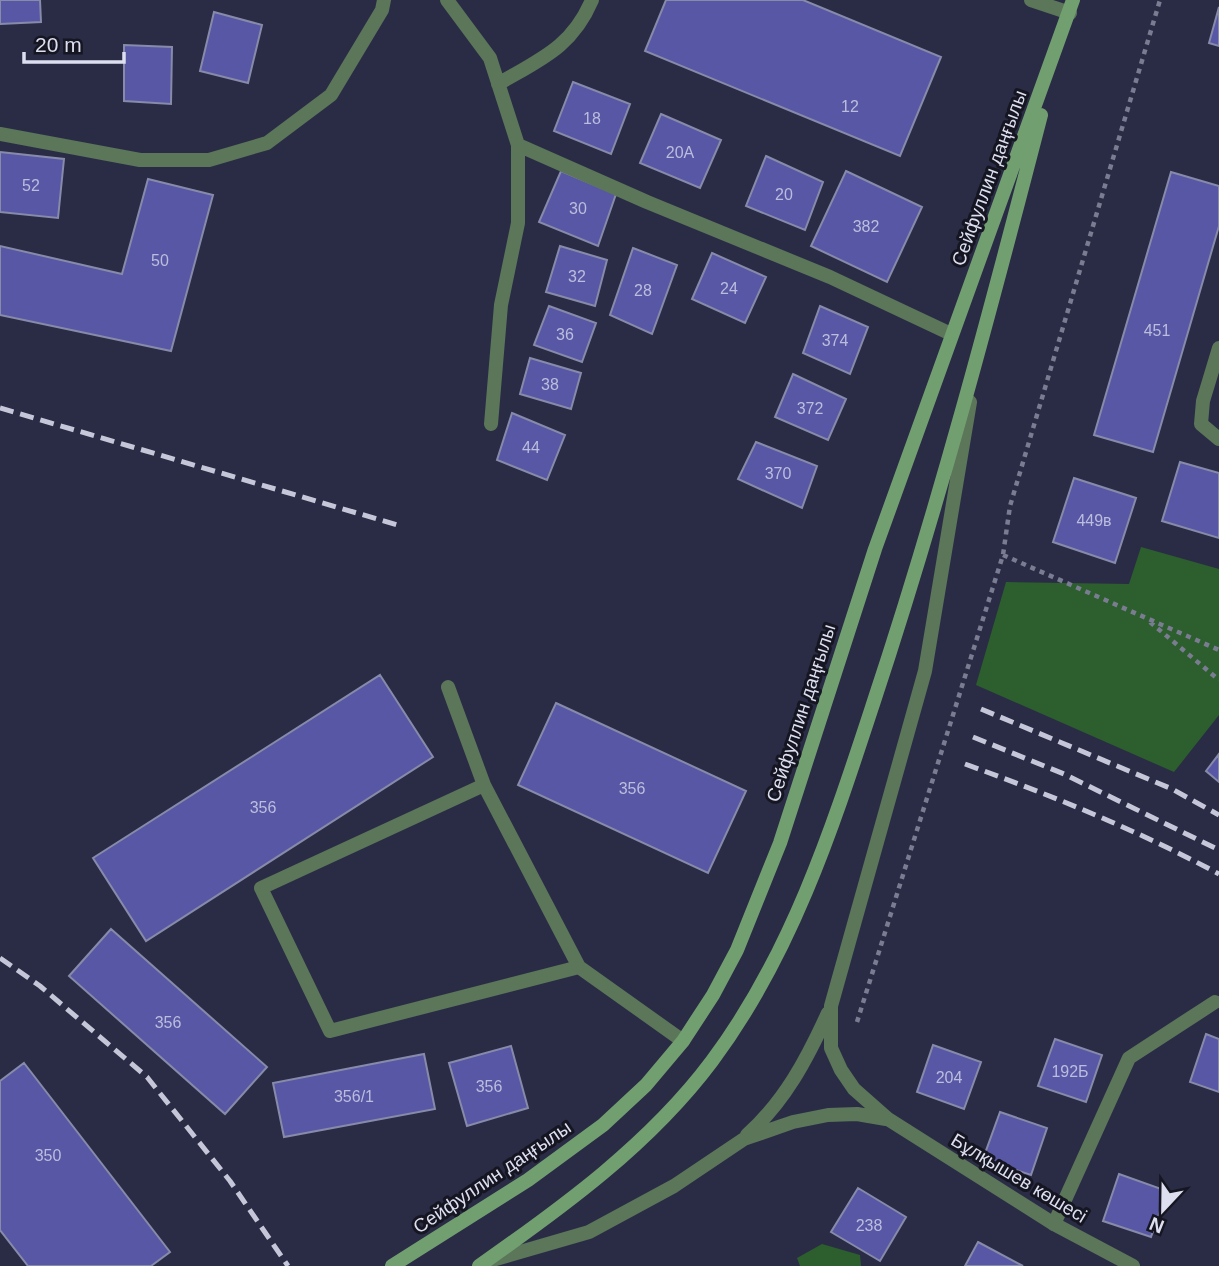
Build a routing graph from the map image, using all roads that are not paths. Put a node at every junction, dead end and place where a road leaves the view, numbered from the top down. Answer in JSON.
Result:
{"nodes":[{"id":1,"x":447,"y":0,"type":"edge"},
{"id":2,"x":592,"y":0,"type":"edge"},
{"id":3,"x":1031,"y":0,"type":"edge"},
{"id":4,"x":383,"y":5,"type":"edge"},
{"id":5,"x":1072,"y":6,"type":"edge"},
{"id":6,"x":1061,"y":40,"type":"junction"},
{"id":7,"x":498,"y":84,"type":"junction"},
{"id":8,"x":0,"y":134,"type":"edge"},
{"id":9,"x":518,"y":145,"type":"junction"},
{"id":10,"x":951,"y":334,"type":"junction"},
{"id":11,"x":1219,"y":348,"type":"edge"},
{"id":12,"x":975,"y":371,"type":"junction"},
{"id":13,"x":491,"y":424,"type":"dead end"},
{"id":14,"x":1219,"y":439,"type":"edge"},
{"id":15,"x":448,"y":687,"type":"dead end"},
{"id":16,"x":484,"y":785,"type":"junction"},
{"id":17,"x":579,"y":967,"type":"junction"},
{"id":18,"x":1215,"y":1002,"type":"dead end"},
{"id":19,"x":831,"y":1006,"type":"junction"},
{"id":20,"x":683,"y":1041,"type":"junction"},
{"id":21,"x":888,"y":1119,"type":"junction"},
{"id":22,"x":744,"y":1139,"type":"junction"},
{"id":23,"x":1054,"y":1224,"type":"junction"},
{"id":24,"x":481,"y":1264,"type":"edge"},
{"id":25,"x":392,"y":1266,"type":"edge"},
{"id":26,"x":1133,"y":1266,"type":"edge"}],
"edges":[{"from":1,"to":7,"type":"street"},
{"from":2,"to":7,"type":"street"},
{"from":3,"to":5,"type":"street"},
{"from":4,"to":8,"type":"street"},
{"from":5,"to":6,"type":"main road","name":"Сейфуллин даңғылы"},
{"from":6,"to":10,"type":"main road","name":"Сейфуллин даңғылы"},
{"from":6,"to":12,"type":"main road","name":"Сейфуллин даңғылы"},
{"from":7,"to":9,"type":"street"},
{"from":9,"to":10,"type":"street"},
{"from":9,"to":13,"type":"street"},
{"from":10,"to":20,"type":"main road","name":"Сейфуллин даңғылы"},
{"from":11,"to":14,"type":"street"},
{"from":12,"to":19,"type":"street"},
{"from":12,"to":24,"type":"main road","name":"Сейфуллин даңғылы"},
{"from":15,"to":16,"type":"street"},
{"from":16,"to":17,"type":"street"},
{"from":16,"to":17,"type":"street"},
{"from":17,"to":20,"type":"street"},
{"from":18,"to":23,"type":"street"},
{"from":19,"to":21,"type":"street","name":"Бұлқышев көшесі"},
{"from":19,"to":22,"type":"street"},
{"from":20,"to":25,"type":"main road","name":"Сейфуллин даңғылы"},
{"from":21,"to":22,"type":"street"},
{"from":21,"to":23,"type":"street","name":"Бұлқышев көшесі"},
{"from":22,"to":24,"type":"street"},
{"from":23,"to":26,"type":"street","name":"Бұлқышев көшесі"}]}
